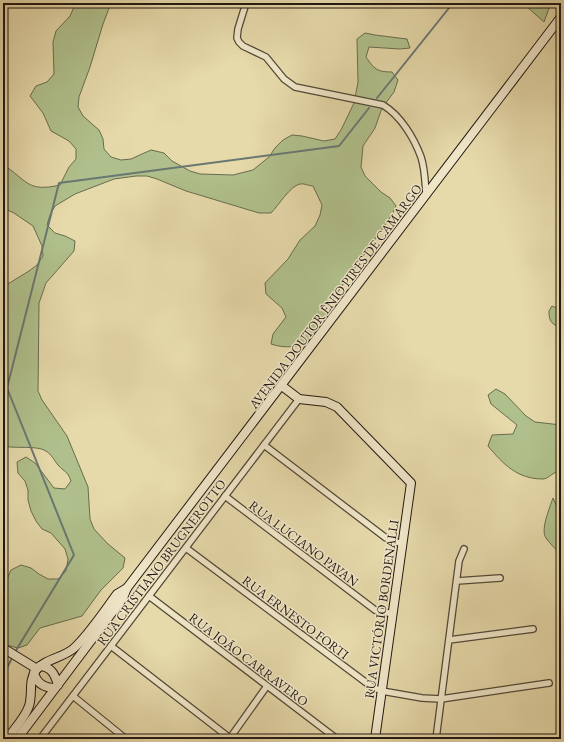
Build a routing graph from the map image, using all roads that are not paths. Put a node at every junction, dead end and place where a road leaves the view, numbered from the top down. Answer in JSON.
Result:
{"nodes":[{"id":1,"x":246,"y":3,"type":"edge"},
{"id":2,"x":561,"y":17,"type":"edge"},
{"id":3,"x":426,"y":195,"type":"junction"},
{"id":4,"x":282,"y":386,"type":"junction"},
{"id":5,"x":299,"y":399,"type":"junction"},
{"id":6,"x":264,"y":444,"type":"junction"},
{"id":7,"x":225,"y":496,"type":"junction"},
{"id":8,"x":402,"y":544,"type":"junction"},
{"id":9,"x":186,"y":548,"type":"junction"},
{"id":10,"x":464,"y":549,"type":"dead end"},
{"id":11,"x":500,"y":578,"type":"dead end"},
{"id":12,"x":457,"y":581,"type":"junction"},
{"id":13,"x":127,"y":588,"type":"junction"},
{"id":14,"x":149,"y":596,"type":"junction"},
{"id":15,"x":393,"y":614,"type":"junction"},
{"id":16,"x":533,"y":629,"type":"dead end"},
{"id":17,"x":450,"y":640,"type":"junction"},
{"id":18,"x":111,"y":646,"type":"junction"},
{"id":19,"x":3,"y":648,"type":"edge"},
{"id":20,"x":37,"y":670,"type":"junction"},
{"id":21,"x":549,"y":682,"type":"dead end"},
{"id":22,"x":267,"y":686,"type":"junction"},
{"id":23,"x":56,"y":687,"type":"junction"},
{"id":24,"x":382,"y":691,"type":"junction"},
{"id":25,"x":73,"y":696,"type":"junction"},
{"id":26,"x":441,"y":699,"type":"junction"},
{"id":27,"x":561,"y":737,"type":"edge"},
{"id":28,"x":122,"y":738,"type":"edge"},
{"id":29,"x":7,"y":739,"type":"edge"},
{"id":30,"x":17,"y":739,"type":"edge"},
{"id":31,"x":40,"y":739,"type":"edge"},
{"id":32,"x":230,"y":739,"type":"edge"},
{"id":33,"x":336,"y":739,"type":"edge"},
{"id":34,"x":375,"y":739,"type":"edge"},
{"id":35,"x":436,"y":739,"type":"edge"},
{"id":36,"x":549,"y":739,"type":"edge"}],
"edges":[{"from":1,"to":3,"type":"street"},
{"from":2,"to":3,"type":"main road","name":"AVENIDA DOUTOR ÊNIO PIRES DE CAMARGO"},
{"from":3,"to":4,"type":"main road","name":"AVENIDA DOUTOR ÊNIO PIRES DE CAMARGO"},
{"from":4,"to":5,"type":"main road"},
{"from":4,"to":13,"type":"main road","name":"AVENIDA DOUTOR ÊNIO PIRES DE CAMARGO"},
{"from":5,"to":6,"type":"street","name":"RUA CRISTIANO BRUGNEROTTO"},
{"from":5,"to":8,"type":"main road","name":"RUA VICTÓRIO BORDENALLI"},
{"from":6,"to":7,"type":"street","name":"RUA CRISTIANO BRUGNEROTTO"},
{"from":6,"to":8,"type":"street"},
{"from":7,"to":9,"type":"street","name":"RUA CRISTIANO BRUGNEROTTO"},
{"from":7,"to":15,"type":"street","name":"RUA LUCIANO PAVAN"},
{"from":8,"to":15,"type":"main road","name":"RUA VICTÓRIO BORDENALLI"},
{"from":9,"to":14,"type":"street","name":"RUA CRISTIANO BRUGNEROTTO"},
{"from":9,"to":24,"type":"street","name":"RUA ERNESTO FORTI"},
{"from":10,"to":12,"type":"street"},
{"from":11,"to":12,"type":"street"},
{"from":12,"to":17,"type":"street"},
{"from":13,"to":20,"type":"main road","name":"AVENIDA DOUTOR ÊNIO PIRES DE CAMARGO"},
{"from":13,"to":23,"type":"main road","name":"AVENIDA DOUTOR ÊNIO PIRES DE CAMARGO"},
{"from":14,"to":18,"type":"street","name":"RUA CRISTIANO BRUGNEROTTO"},
{"from":14,"to":22,"type":"street","name":"RUA JOÃO CARRAVERO"},
{"from":15,"to":24,"type":"main road","name":"RUA VICTÓRIO BORDENALLI"},
{"from":16,"to":17,"type":"street"},
{"from":17,"to":26,"type":"street"},
{"from":18,"to":25,"type":"street","name":"RUA CRISTIANO BRUGNEROTTO"},
{"from":18,"to":32,"type":"street"},
{"from":19,"to":20,"type":"main road"},
{"from":20,"to":23,"type":"main road"},
{"from":20,"to":23,"type":"main road"},
{"from":20,"to":29,"type":"main road"},
{"from":21,"to":26,"type":"street","name":"RUA ERNESTO FORTI"},
{"from":22,"to":32,"type":"street"},
{"from":22,"to":33,"type":"street","name":"RUA JOÃO CARRAVERO"},
{"from":23,"to":30,"type":"main road","name":"AVENIDA DOUTOR ÊNIO PIRES DE CAMARGO"},
{"from":24,"to":26,"type":"street","name":"RUA ERNESTO FORTI"},
{"from":24,"to":34,"type":"main road","name":"RUA VICTÓRIO BORDENALLI"},
{"from":25,"to":28,"type":"street"},
{"from":25,"to":31,"type":"street","name":"RUA CRISTIANO BRUGNEROTTO"},
{"from":26,"to":35,"type":"street"},
{"from":27,"to":36,"type":"street"}]}
